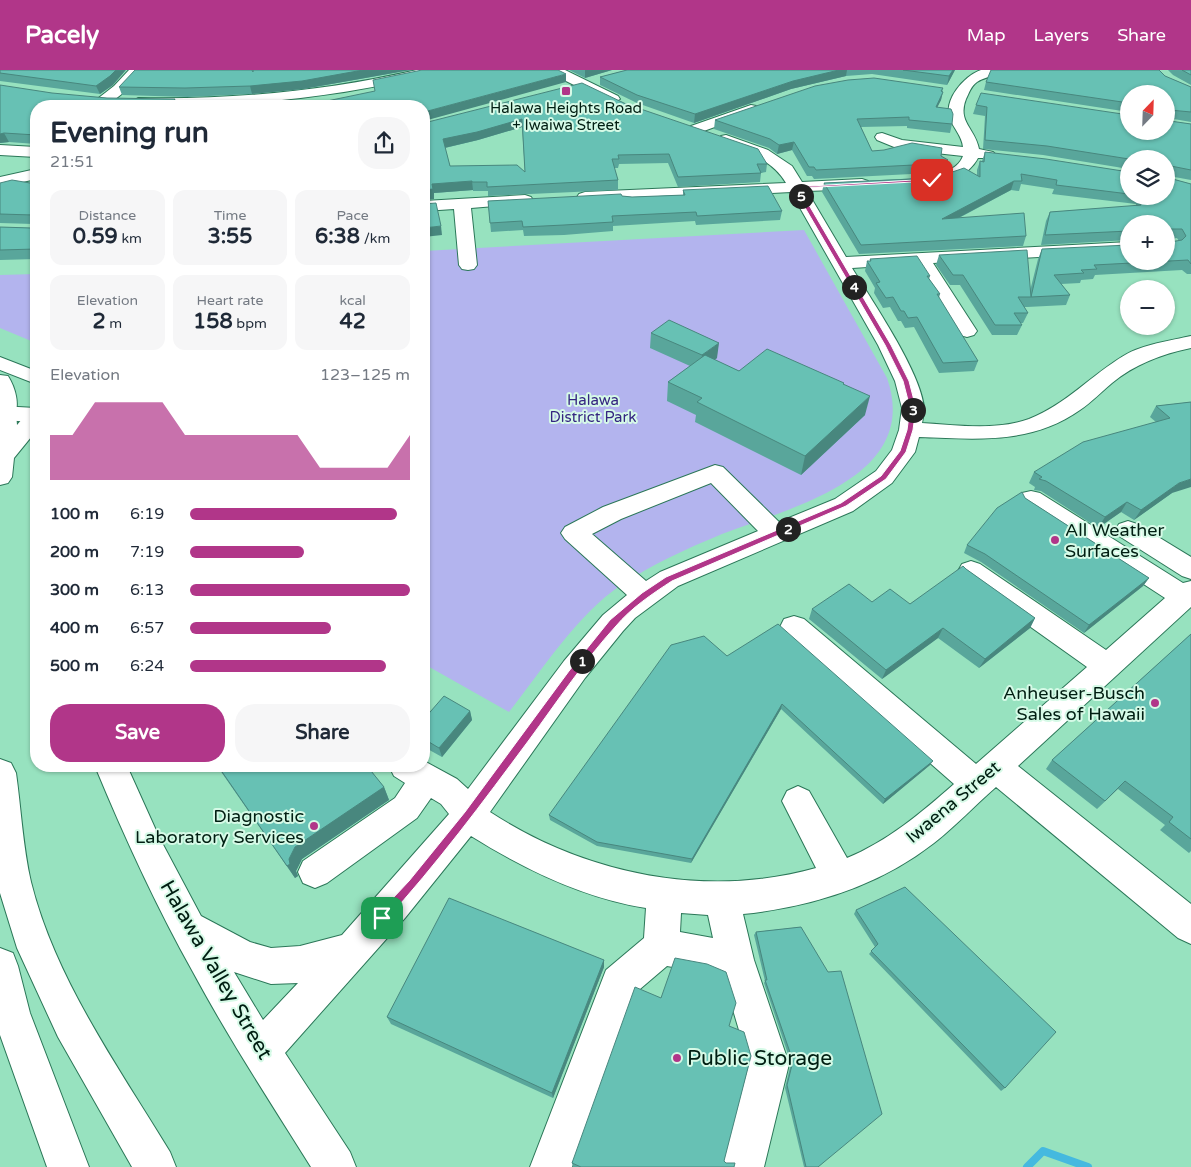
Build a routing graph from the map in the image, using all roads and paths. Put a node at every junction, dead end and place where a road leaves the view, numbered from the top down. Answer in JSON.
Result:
{"nodes":[{"id":1,"x":136,"y":70,"type":"edge"},
{"id":2,"x":434,"y":70,"type":"edge"},
{"id":3,"x":555,"y":70,"type":"edge"},
{"id":4,"x":994,"y":70,"type":"edge"},
{"id":5,"x":414,"y":72,"type":"edge"},
{"id":6,"x":604,"y":78,"type":"edge"},
{"id":7,"x":582,"y":84,"type":"junction"},
{"id":8,"x":565,"y":89,"type":"edge"},
{"id":9,"x":86,"y":99,"type":"edge"},
{"id":10,"x":103,"y":100,"type":"joint"},
{"id":11,"x":246,"y":100,"type":"edge"},
{"id":12,"x":764,"y":104,"type":"edge"},
{"id":13,"x":626,"y":105,"type":"edge"},
{"id":14,"x":882,"y":137,"type":"dead end"},
{"id":15,"x":0,"y":151,"type":"edge"},
{"id":16,"x":30,"y":152,"type":"edge"},
{"id":17,"x":971,"y":153,"type":"junction"},
{"id":18,"x":1003,"y":156,"type":"edge"},
{"id":19,"x":30,"y":166,"type":"edge"},
{"id":20,"x":0,"y":171,"type":"edge"},
{"id":21,"x":30,"y":175,"type":"edge"},
{"id":22,"x":0,"y":182,"type":"edge"},
{"id":23,"x":917,"y":182,"type":"edge"},
{"id":24,"x":882,"y":184,"type":"edge"},
{"id":25,"x":796,"y":187,"type":"junction"},
{"id":26,"x":569,"y":198,"type":"edge"},
{"id":27,"x":540,"y":200,"type":"edge"},
{"id":28,"x":462,"y":203,"type":"junction"},
{"id":29,"x":430,"y":206,"type":"edge"},
{"id":30,"x":1120,"y":248,"type":"edge"},
{"id":31,"x":921,"y":259,"type":"junction"},
{"id":32,"x":840,"y":263,"type":"junction"},
{"id":33,"x":468,"y":265,"type":"dead end"},
{"id":34,"x":967,"y":331,"type":"dead end"},
{"id":35,"x":1191,"y":342,"type":"edge"},
{"id":36,"x":0,"y":363,"type":"edge"},
{"id":37,"x":30,"y":376,"type":"edge"},
{"id":38,"x":0,"y":381,"type":"edge"},
{"id":39,"x":30,"y":402,"type":"edge"},
{"id":40,"x":2,"y":414,"type":"edge"},
{"id":41,"x":30,"y":416,"type":"edge"},
{"id":42,"x":30,"y":425,"type":"edge"},
{"id":43,"x":910,"y":430,"type":"junction"},
{"id":44,"x":1,"y":467,"type":"edge"},
{"id":45,"x":1031,"y":499,"type":"edge"},
{"id":46,"x":1128,"y":530,"type":"dead end"},
{"id":47,"x":776,"y":534,"type":"junction"},
{"id":48,"x":970,"y":571,"type":"edge"},
{"id":49,"x":1189,"y":585,"type":"edge"},
{"id":50,"x":645,"y":595,"type":"junction"},
{"id":51,"x":794,"y":627,"type":"dead end"},
{"id":52,"x":1108,"y":666,"type":"junction"},
{"id":53,"x":113,"y":772,"type":"edge"},
{"id":54,"x":416,"y":772,"type":"edge"},
{"id":55,"x":0,"y":773,"type":"edge"},
{"id":56,"x":986,"y":776,"type":"junction"},
{"id":57,"x":798,"y":801,"type":"dead end"},
{"id":58,"x":468,"y":815,"type":"junction"},
{"id":59,"x":315,"y":872,"type":"dead end"},
{"id":60,"x":839,"y":877,"type":"junction"},
{"id":61,"x":664,"y":895,"type":"junction"},
{"id":62,"x":722,"y":899,"type":"junction"},
{"id":63,"x":1191,"y":926,"type":"edge"},
{"id":64,"x":188,"y":928,"type":"junction"},
{"id":65,"x":660,"y":947,"type":"junction"},
{"id":66,"x":351,"y":951,"type":"junction"},
{"id":67,"x":736,"y":960,"type":"junction"},
{"id":68,"x":0,"y":966,"type":"edge"},
{"id":69,"x":261,"y":1051,"type":"junction"},
{"id":70,"x":68,"y":1167,"type":"edge"},
{"id":71,"x":155,"y":1167,"type":"edge"},
{"id":72,"x":335,"y":1167,"type":"edge"},
{"id":73,"x":551,"y":1167,"type":"edge"},
{"id":74,"x":743,"y":1167,"type":"edge"}],
"edges":[{"from":1,"to":10,"type":"main road"},
{"from":2,"to":5,"type":"main road"},
{"from":3,"to":7,"type":"main road"},
{"from":4,"to":17,"type":"main road"},
{"from":5,"to":11,"type":"main road"},
{"from":6,"to":7,"type":"main road"},
{"from":7,"to":8,"type":"main road"},
{"from":7,"to":13,"type":"main road"},
{"from":9,"to":10,"type":"main road"},
{"from":12,"to":25,"type":"main road"},
{"from":14,"to":17,"type":"main road"},
{"from":15,"to":16,"type":"main road"},
{"from":15,"to":20,"type":"main road"},
{"from":17,"to":18,"type":"main road"},
{"from":17,"to":23,"type":"main road"},
{"from":19,"to":20,"type":"main road"},
{"from":21,"to":22,"type":"main road"},
{"from":24,"to":25,"type":"main road"},
{"from":25,"to":26,"type":"main road"},
{"from":25,"to":32,"type":"main road"},
{"from":27,"to":28,"type":"main road"},
{"from":28,"to":29,"type":"main road"},
{"from":28,"to":33,"type":"main road"},
{"from":30,"to":31,"type":"main road"},
{"from":31,"to":32,"type":"main road"},
{"from":31,"to":34,"type":"main road"},
{"from":32,"to":43,"type":"main road"},
{"from":35,"to":43,"type":"main road"},
{"from":36,"to":37,"type":"main road"},
{"from":38,"to":40,"type":"main road"},
{"from":39,"to":40,"type":"main road"},
{"from":40,"to":41,"type":"main road"},
{"from":40,"to":44,"type":"main road"},
{"from":42,"to":44,"type":"main road"},
{"from":43,"to":47,"type":"main road"},
{"from":45,"to":49,"type":"main road"},
{"from":46,"to":49,"type":"main road"},
{"from":47,"to":50,"type":"main road"},
{"from":47,"to":50,"type":"main road"},
{"from":48,"to":52,"type":"main road"},
{"from":49,"to":52,"type":"main road","name":"Iwaena Street"},
{"from":50,"to":58,"type":"main road"},
{"from":51,"to":56,"type":"main road"},
{"from":52,"to":56,"type":"main road","name":"Iwaena Street"},
{"from":53,"to":64,"type":"main road","name":"Halawa Valley Street"},
{"from":54,"to":58,"type":"main road"},
{"from":54,"to":59,"type":"main road"},
{"from":55,"to":71,"type":"main road"},
{"from":56,"to":60,"type":"main road","name":"Iwaena Street"},
{"from":56,"to":63,"type":"main road"},
{"from":57,"to":60,"type":"main road"},
{"from":58,"to":61,"type":"main road","name":"Iwaena Street"},
{"from":58,"to":66,"type":"main road"},
{"from":60,"to":62,"type":"main road","name":"Iwaena Street"},
{"from":61,"to":62,"type":"main road","name":"Iwaena Street"},
{"from":61,"to":65,"type":"main road"},
{"from":62,"to":67,"type":"main road"},
{"from":64,"to":66,"type":"main road"},
{"from":64,"to":69,"type":"main road","name":"Halawa Valley Street"},
{"from":65,"to":67,"type":"main road"},
{"from":65,"to":73,"type":"main road"},
{"from":66,"to":69,"type":"main road"},
{"from":67,"to":74,"type":"main road"},
{"from":68,"to":70,"type":"main road"},
{"from":69,"to":72,"type":"main road","name":"Halawa Valley Street"}]}
